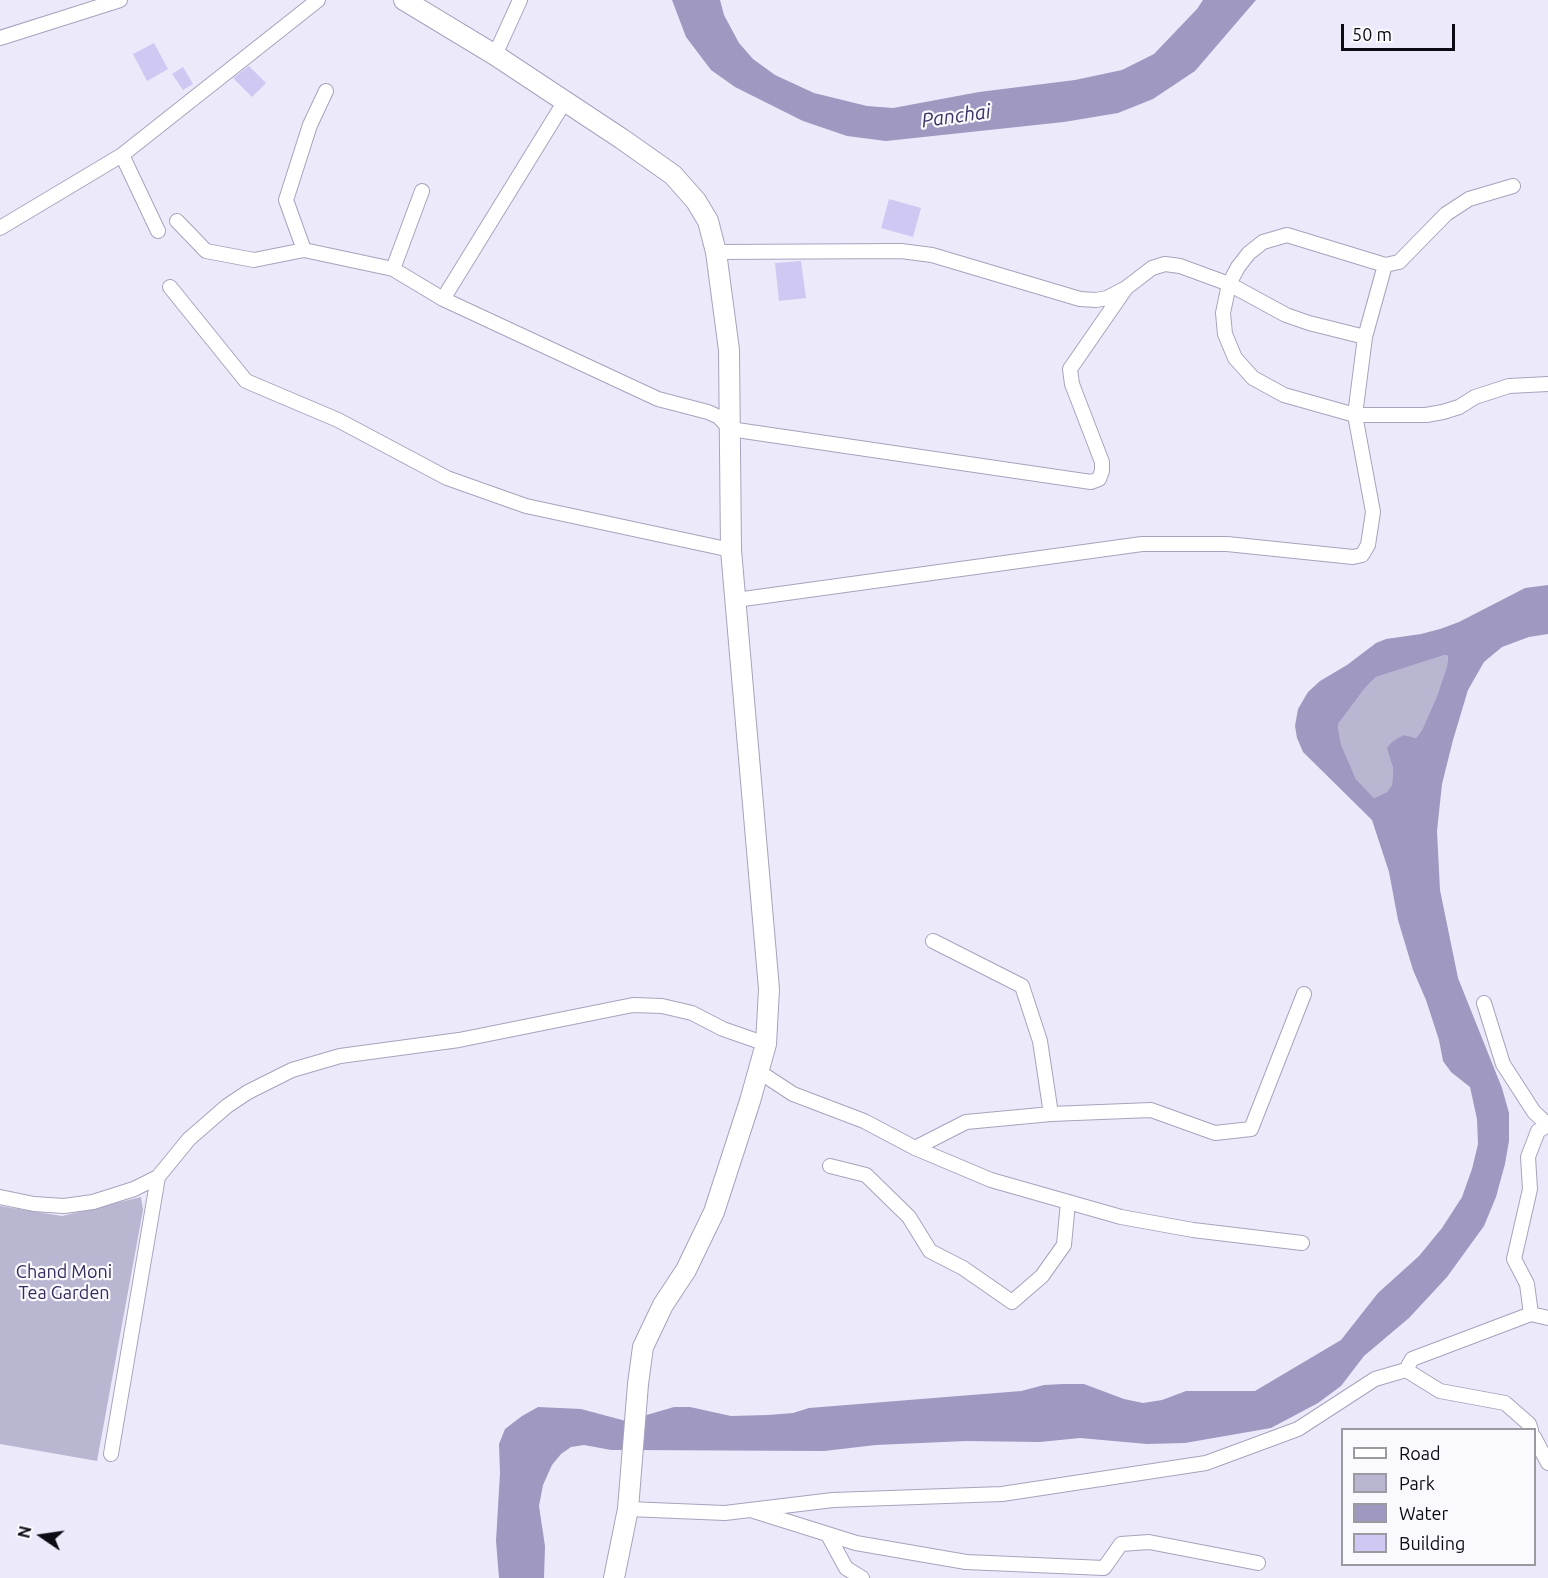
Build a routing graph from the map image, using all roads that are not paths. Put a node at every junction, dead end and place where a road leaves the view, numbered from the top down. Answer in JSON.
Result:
{"nodes":[{"id":1,"x":120,"y":0,"type":"edge"},
{"id":2,"x":318,"y":0,"type":"edge"},
{"id":3,"x":404,"y":0,"type":"edge"},
{"id":4,"x":520,"y":0,"type":"edge"},
{"id":5,"x":0,"y":38,"type":"edge"},
{"id":6,"x":495,"y":56,"type":"junction"},
{"id":7,"x":326,"y":91,"type":"dead end"},
{"id":8,"x":565,"y":101,"type":"junction"},
{"id":9,"x":122,"y":155,"type":"junction"},
{"id":10,"x":1513,"y":186,"type":"dead end"},
{"id":11,"x":422,"y":191,"type":"dead end"},
{"id":12,"x":177,"y":221,"type":"dead end"},
{"id":13,"x":0,"y":228,"type":"edge"},
{"id":14,"x":158,"y":231,"type":"dead end"},
{"id":15,"x":304,"y":250,"type":"junction"},
{"id":16,"x":716,"y":252,"type":"junction"},
{"id":17,"x":1385,"y":265,"type":"junction"},
{"id":18,"x":393,"y":269,"type":"junction"},
{"id":19,"x":1229,"y":284,"type":"junction"},
{"id":20,"x":170,"y":287,"type":"dead end"},
{"id":21,"x":1126,"y":288,"type":"junction"},
{"id":22,"x":443,"y":299,"type":"junction"},
{"id":23,"x":1365,"y":337,"type":"junction"},
{"id":24,"x":1548,"y":384,"type":"edge"},
{"id":25,"x":1355,"y":415,"type":"junction"},
{"id":26,"x":730,"y":429,"type":"junction"},
{"id":27,"x":731,"y":550,"type":"junction"},
{"id":28,"x":736,"y":600,"type":"junction"},
{"id":29,"x":933,"y":940,"type":"dead end"},
{"id":30,"x":1304,"y":994,"type":"dead end"},
{"id":31,"x":1484,"y":1003,"type":"dead end"},
{"id":32,"x":766,"y":1044,"type":"junction"},
{"id":33,"x":758,"y":1071,"type":"junction"},
{"id":34,"x":1051,"y":1114,"type":"junction"},
{"id":35,"x":1548,"y":1125,"type":"edge"},
{"id":36,"x":915,"y":1148,"type":"junction"},
{"id":37,"x":830,"y":1166,"type":"dead end"},
{"id":38,"x":158,"y":1177,"type":"junction"},
{"id":39,"x":0,"y":1197,"type":"edge"},
{"id":40,"x":1068,"y":1202,"type":"junction"},
{"id":41,"x":1302,"y":1243,"type":"dead end"},
{"id":42,"x":1531,"y":1314,"type":"junction"},
{"id":43,"x":1548,"y":1318,"type":"edge"},
{"id":44,"x":1406,"y":1370,"type":"junction"},
{"id":45,"x":1530,"y":1428,"type":"edge"},
{"id":46,"x":1536,"y":1441,"type":"edge"},
{"id":47,"x":111,"y":1454,"type":"dead end"},
{"id":48,"x":1548,"y":1463,"type":"edge"},
{"id":49,"x":628,"y":1509,"type":"junction"},
{"id":50,"x":749,"y":1510,"type":"junction"},
{"id":51,"x":828,"y":1534,"type":"junction"},
{"id":52,"x":1258,"y":1563,"type":"dead end"},
{"id":53,"x":614,"y":1578,"type":"edge"},
{"id":54,"x":862,"y":1578,"type":"edge"}],
"edges":[{"from":1,"to":5,"type":"street"},
{"from":2,"to":9,"type":"street"},
{"from":3,"to":6,"type":"street"},
{"from":4,"to":6,"type":"street"},
{"from":6,"to":8,"type":"street"},
{"from":7,"to":15,"type":"street"},
{"from":8,"to":16,"type":"street"},
{"from":8,"to":22,"type":"street"},
{"from":9,"to":13,"type":"street"},
{"from":9,"to":14,"type":"street"},
{"from":10,"to":17,"type":"street"},
{"from":11,"to":18,"type":"street"},
{"from":12,"to":15,"type":"street"},
{"from":15,"to":18,"type":"street"},
{"from":16,"to":21,"type":"street"},
{"from":16,"to":26,"type":"street"},
{"from":17,"to":19,"type":"street"},
{"from":17,"to":23,"type":"street"},
{"from":18,"to":22,"type":"street"},
{"from":19,"to":21,"type":"street"},
{"from":19,"to":23,"type":"street"},
{"from":19,"to":25,"type":"street"},
{"from":20,"to":27,"type":"street"},
{"from":21,"to":26,"type":"street"},
{"from":22,"to":26,"type":"street"},
{"from":23,"to":25,"type":"street"},
{"from":24,"to":25,"type":"street"},
{"from":25,"to":28,"type":"street"},
{"from":26,"to":27,"type":"street"},
{"from":27,"to":28,"type":"street"},
{"from":28,"to":32,"type":"street"},
{"from":29,"to":34,"type":"street"},
{"from":30,"to":34,"type":"street"},
{"from":31,"to":35,"type":"street"},
{"from":32,"to":33,"type":"street"},
{"from":32,"to":38,"type":"street"},
{"from":33,"to":36,"type":"street"},
{"from":33,"to":49,"type":"street"},
{"from":34,"to":36,"type":"street"},
{"from":35,"to":42,"type":"street"},
{"from":36,"to":40,"type":"street"},
{"from":37,"to":40,"type":"street"},
{"from":38,"to":39,"type":"street"},
{"from":38,"to":47,"type":"street"},
{"from":40,"to":41,"type":"street"},
{"from":42,"to":43,"type":"street"},
{"from":42,"to":44,"type":"street"},
{"from":44,"to":45,"type":"street"},
{"from":44,"to":50,"type":"street"},
{"from":46,"to":48,"type":"street"},
{"from":49,"to":50,"type":"street"},
{"from":49,"to":53,"type":"street"},
{"from":50,"to":51,"type":"street"},
{"from":51,"to":52,"type":"street"},
{"from":51,"to":54,"type":"street"}]}
